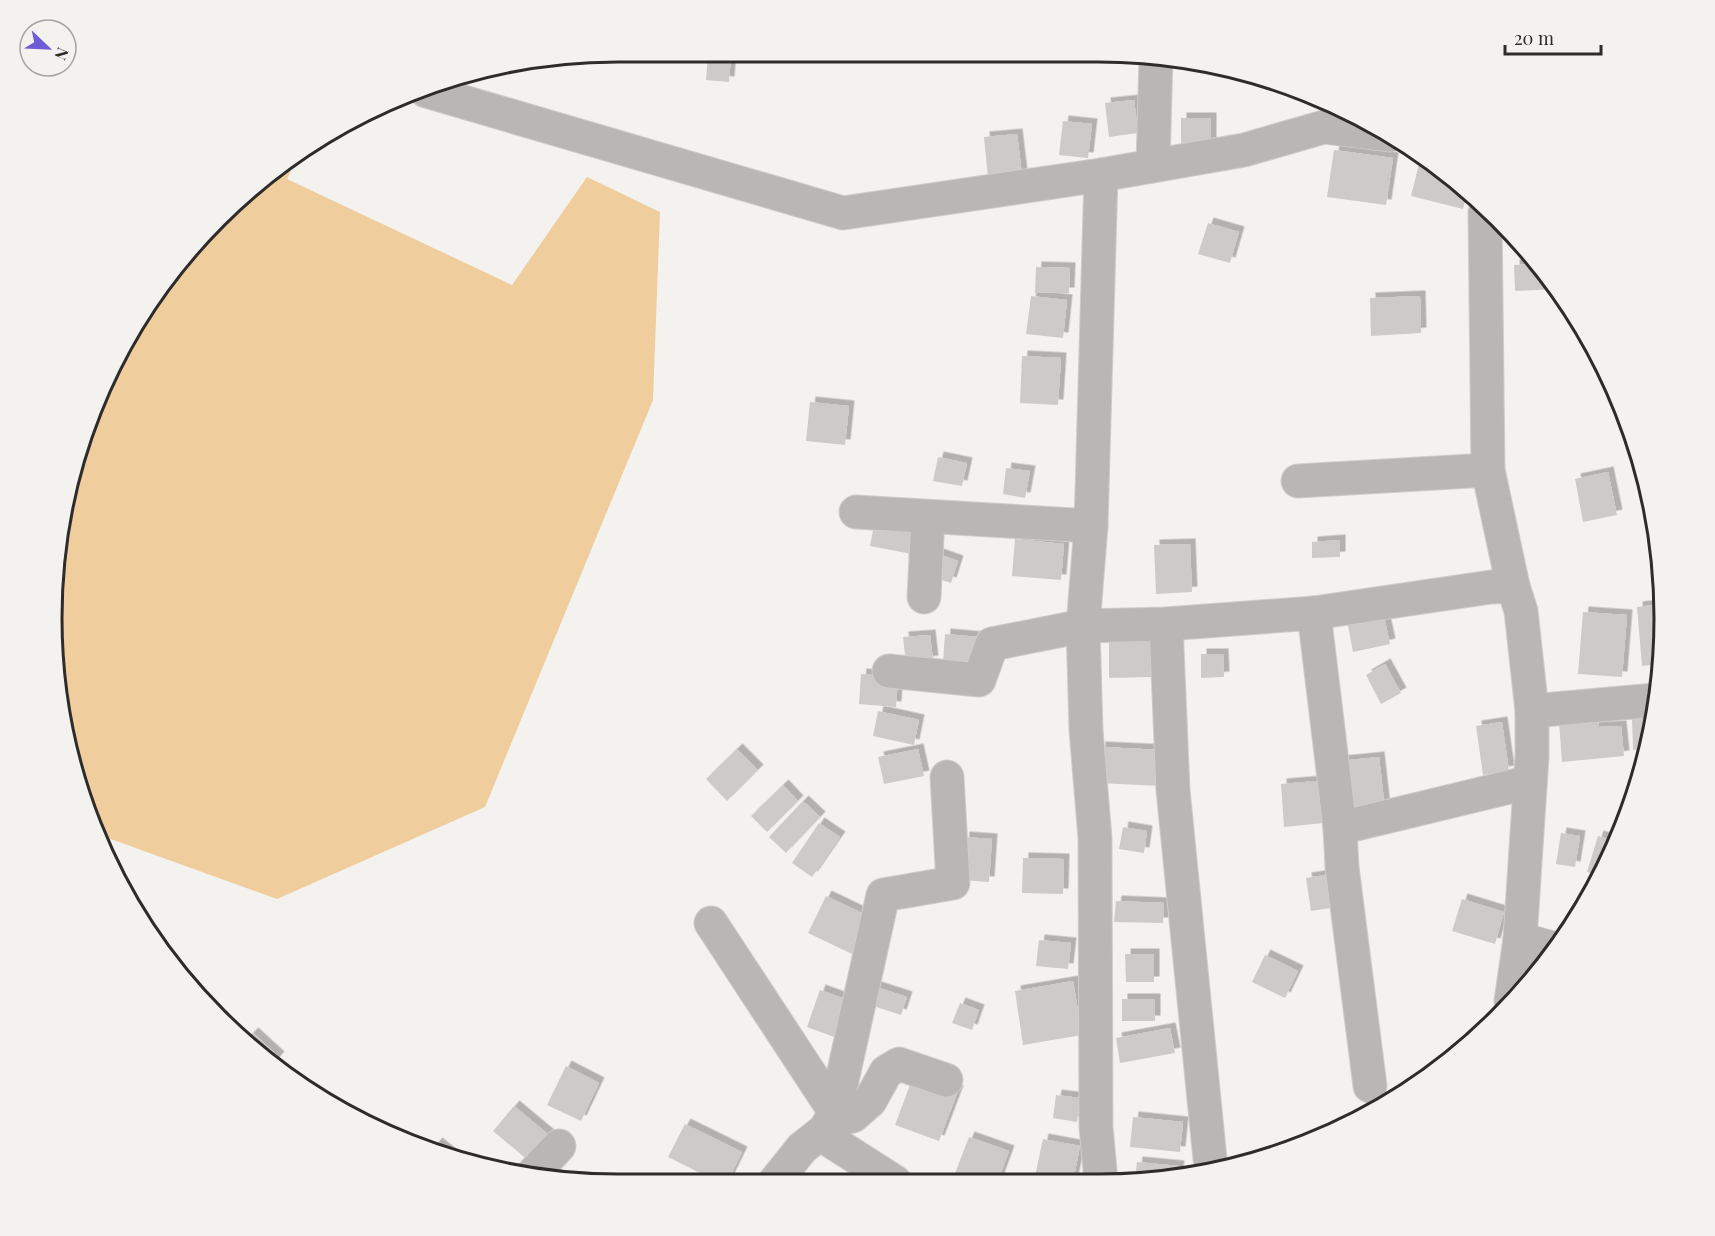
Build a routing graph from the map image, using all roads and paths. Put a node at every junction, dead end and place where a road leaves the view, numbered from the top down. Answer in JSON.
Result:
{"nodes":[{"id":1,"x":1156,"y":65,"type":"edge"},
{"id":2,"x":433,"y":93,"type":"edge"},
{"id":3,"x":1368,"y":132,"type":"edge"},
{"id":4,"x":1153,"y":165,"type":"junction"},
{"id":5,"x":1101,"y":175,"type":"junction"},
{"id":6,"x":1485,"y":219,"type":"edge"},
{"id":7,"x":1488,"y":470,"type":"junction"},
{"id":8,"x":1298,"y":481,"type":"dead end"},
{"id":9,"x":856,"y":512,"type":"dead end"},
{"id":10,"x":928,"y":517,"type":"junction"},
{"id":11,"x":1091,"y":526,"type":"junction"},
{"id":12,"x":1513,"y":586,"type":"junction"},
{"id":13,"x":924,"y":597,"type":"dead end"},
{"id":14,"x":1314,"y":614,"type":"junction"},
{"id":15,"x":1166,"y":624,"type":"junction"},
{"id":16,"x":1083,"y":626,"type":"junction"},
{"id":17,"x":889,"y":671,"type":"dead end"},
{"id":18,"x":1647,"y":701,"type":"edge"},
{"id":19,"x":1532,"y":711,"type":"junction"},
{"id":20,"x":947,"y":777,"type":"dead end"},
{"id":21,"x":1530,"y":782,"type":"junction"},
{"id":22,"x":1340,"y":828,"type":"junction"},
{"id":23,"x":711,"y":923,"type":"dead end"},
{"id":24,"x":1520,"y":939,"type":"junction"},
{"id":25,"x":1546,"y":946,"type":"edge"},
{"id":26,"x":1513,"y":987,"type":"edge"},
{"id":27,"x":946,"y":1080,"type":"dead end"},
{"id":28,"x":1370,"y":1086,"type":"dead end"},
{"id":29,"x":828,"y":1122,"type":"junction"},
{"id":30,"x":559,"y":1146,"type":"dead end"},
{"id":31,"x":1210,"y":1159,"type":"dead end"},
{"id":32,"x":538,"y":1169,"type":"edge"},
{"id":33,"x":781,"y":1174,"type":"edge"},
{"id":34,"x":886,"y":1174,"type":"edge"},
{"id":35,"x":1100,"y":1174,"type":"edge"}],
"edges":[{"from":1,"to":4,"type":"street"},
{"from":2,"to":5,"type":"street"},
{"from":3,"to":4,"type":"street"},
{"from":4,"to":5,"type":"street"},
{"from":5,"to":11,"type":"street"},
{"from":6,"to":7,"type":"street"},
{"from":7,"to":8,"type":"street"},
{"from":7,"to":12,"type":"street"},
{"from":9,"to":10,"type":"street"},
{"from":10,"to":11,"type":"street"},
{"from":10,"to":13,"type":"street"},
{"from":11,"to":16,"type":"street"},
{"from":12,"to":14,"type":"street"},
{"from":12,"to":19,"type":"street"},
{"from":14,"to":15,"type":"street"},
{"from":14,"to":22,"type":"street"},
{"from":15,"to":16,"type":"street"},
{"from":15,"to":31,"type":"street"},
{"from":16,"to":17,"type":"street"},
{"from":16,"to":35,"type":"street"},
{"from":18,"to":19,"type":"street"},
{"from":19,"to":21,"type":"street"},
{"from":20,"to":29,"type":"street"},
{"from":21,"to":22,"type":"street"},
{"from":21,"to":24,"type":"street"},
{"from":22,"to":28,"type":"street"},
{"from":23,"to":29,"type":"street"},
{"from":24,"to":25,"type":"street"},
{"from":24,"to":26,"type":"street"},
{"from":27,"to":29,"type":"street"},
{"from":29,"to":33,"type":"street"},
{"from":29,"to":34,"type":"street"},
{"from":30,"to":32,"type":"street"}]}
